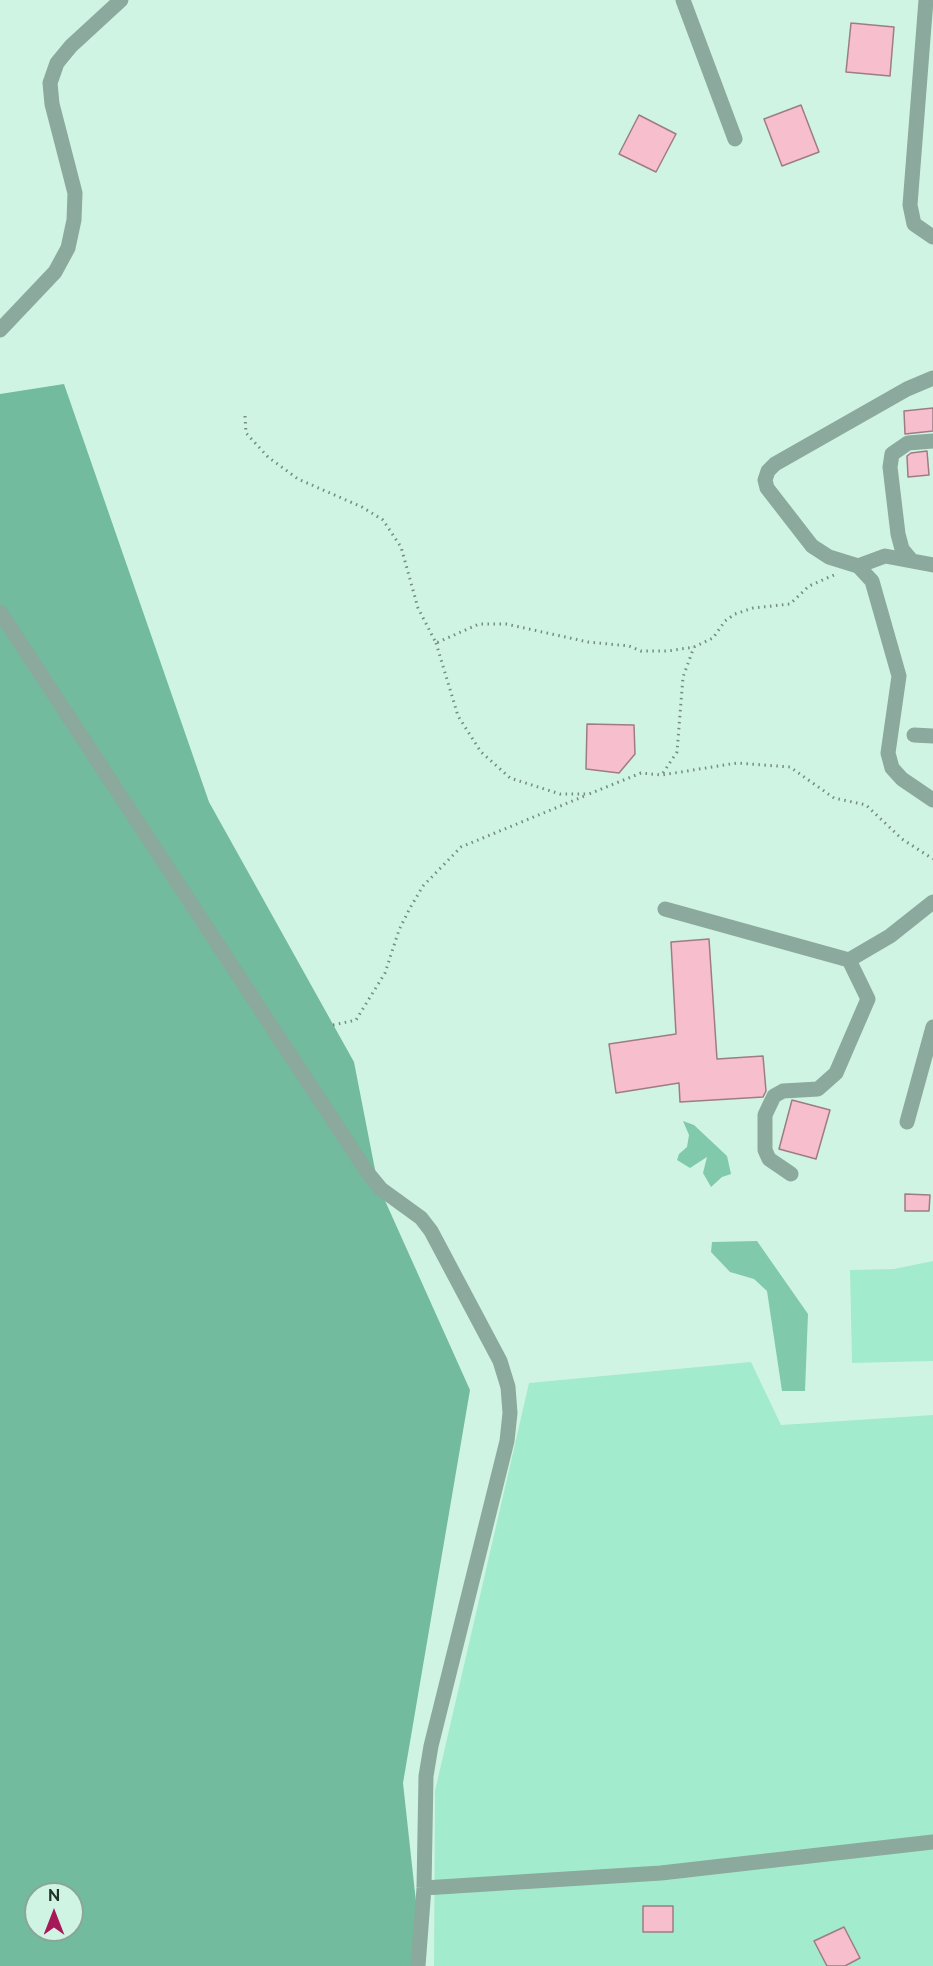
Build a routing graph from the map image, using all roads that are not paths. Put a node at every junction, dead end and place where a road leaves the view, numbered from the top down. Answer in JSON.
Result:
{"nodes":[{"id":1,"x":121,"y":0,"type":"edge"},
{"id":2,"x":683,"y":0,"type":"edge"},
{"id":3,"x":926,"y":0,"type":"edge"},
{"id":4,"x":735,"y":139,"type":"dead end"},
{"id":5,"x":933,"y":237,"type":"edge"},
{"id":6,"x":0,"y":330,"type":"edge"},
{"id":7,"x":933,"y":378,"type":"edge"},
{"id":8,"x":933,"y":441,"type":"edge"},
{"id":9,"x":912,"y":561,"type":"junction"},
{"id":10,"x":933,"y":565,"type":"edge"},
{"id":11,"x":858,"y":566,"type":"junction"},
{"id":12,"x":0,"y":612,"type":"edge"},
{"id":13,"x":914,"y":735,"type":"dead end"},
{"id":14,"x":933,"y":736,"type":"edge"},
{"id":15,"x":933,"y":800,"type":"edge"},
{"id":16,"x":933,"y":902,"type":"edge"},
{"id":17,"x":665,"y":909,"type":"dead end"},
{"id":18,"x":849,"y":960,"type":"junction"},
{"id":19,"x":933,"y":1027,"type":"edge"},
{"id":20,"x":908,"y":1122,"type":"dead end"},
{"id":21,"x":791,"y":1174,"type":"dead end"},
{"id":22,"x":933,"y":1842,"type":"edge"},
{"id":23,"x":424,"y":1888,"type":"junction"},
{"id":24,"x":418,"y":1966,"type":"edge"}],
"edges":[{"from":1,"to":6,"type":"street"},
{"from":2,"to":4,"type":"street"},
{"from":3,"to":5,"type":"street"},
{"from":7,"to":11,"type":"street"},
{"from":8,"to":9,"type":"street"},
{"from":9,"to":10,"type":"street"},
{"from":9,"to":11,"type":"street"},
{"from":11,"to":15,"type":"street"},
{"from":12,"to":23,"type":"street"},
{"from":13,"to":14,"type":"street"},
{"from":16,"to":18,"type":"street"},
{"from":17,"to":18,"type":"street"},
{"from":18,"to":21,"type":"street"},
{"from":19,"to":20,"type":"street"},
{"from":22,"to":23,"type":"street"},
{"from":23,"to":24,"type":"street"}]}
